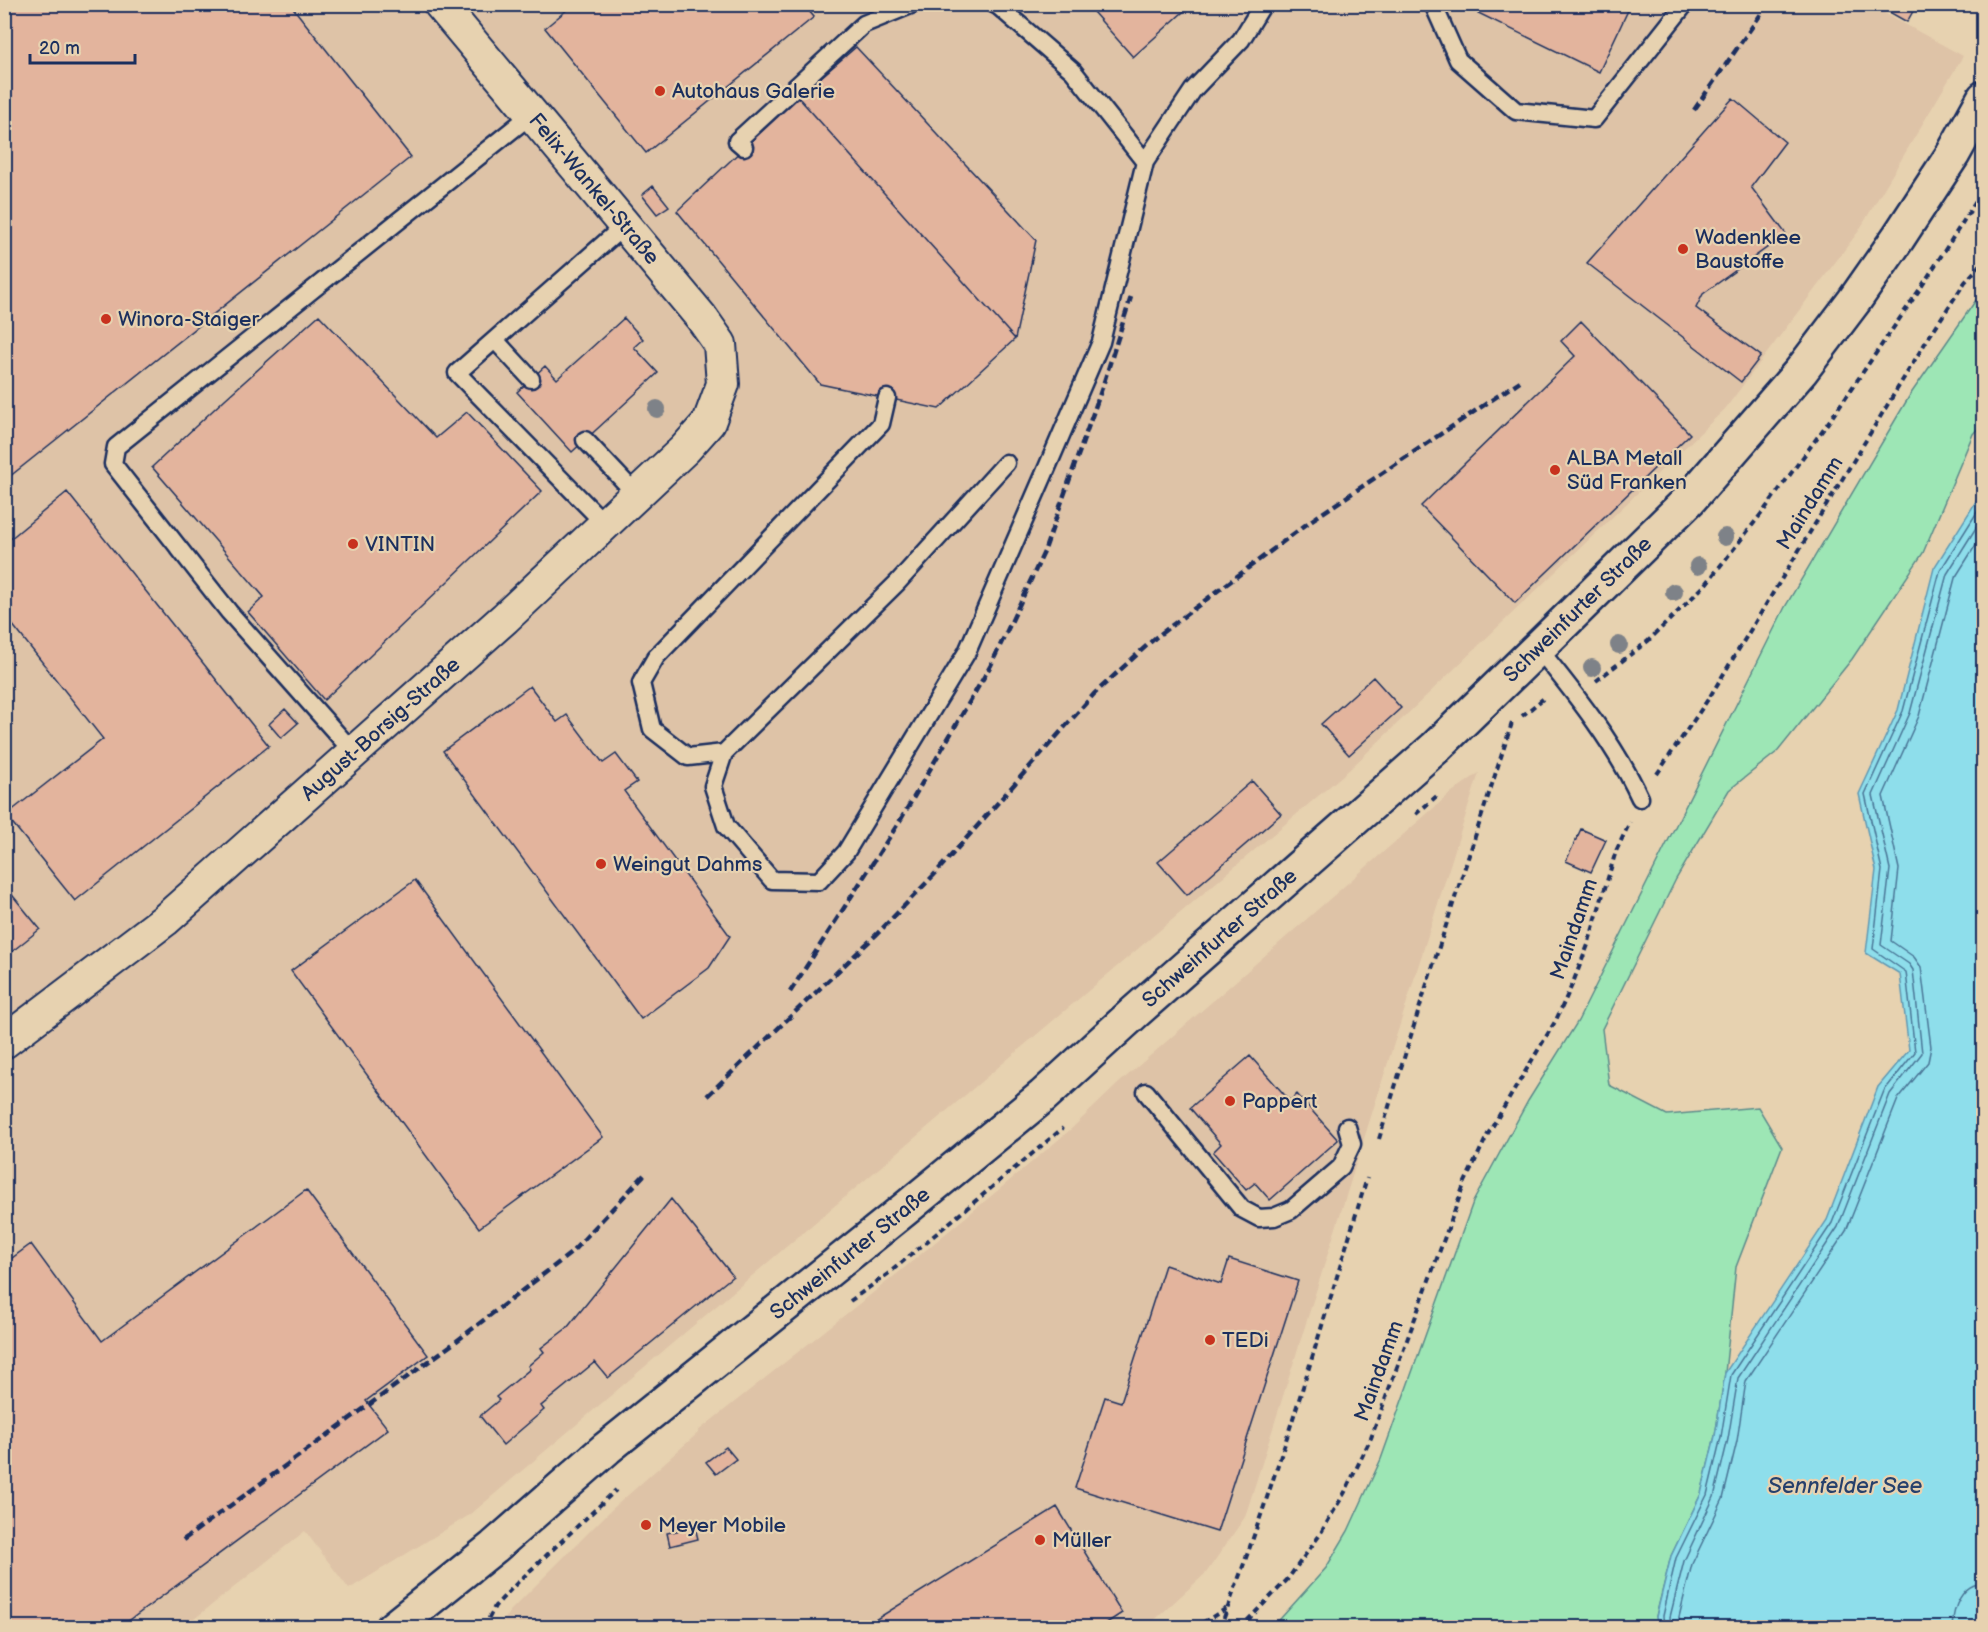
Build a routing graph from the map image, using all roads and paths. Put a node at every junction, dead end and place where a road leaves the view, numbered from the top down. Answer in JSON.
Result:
{"nodes":[{"id":1,"x":440,"y":4,"type":"edge"},
{"id":2,"x":913,"y":4,"type":"edge"},
{"id":3,"x":994,"y":4,"type":"edge"},
{"id":4,"x":1263,"y":4,"type":"edge"},
{"id":5,"x":1433,"y":4,"type":"edge"},
{"id":6,"x":1685,"y":4,"type":"edge"},
{"id":7,"x":1983,"y":98,"type":"edge"},
{"id":8,"x":532,"y":114,"type":"junction"},
{"id":9,"x":744,"y":147,"type":"dead end"},
{"id":10,"x":1145,"y":162,"type":"junction"},
{"id":11,"x":1983,"y":189,"type":"edge"},
{"id":12,"x":1975,"y":202,"type":"junction"},
{"id":13,"x":1981,"y":206,"type":"dead end"},
{"id":14,"x":625,"y":225,"type":"junction"},
{"id":15,"x":1983,"y":261,"type":"edge"},
{"id":16,"x":495,"y":340,"type":"junction"},
{"id":17,"x":531,"y":379,"type":"dead end"},
{"id":18,"x":723,"y":384,"type":"joint"},
{"id":19,"x":887,"y":398,"type":"dead end"},
{"id":20,"x":585,"y":441,"type":"dead end"},
{"id":21,"x":1006,"y":463,"type":"dead end"},
{"id":22,"x":636,"y":494,"type":"junction"},
{"id":23,"x":605,"y":524,"type":"junction"},
{"id":24,"x":1539,"y":648,"type":"junction"},
{"id":25,"x":1571,"y":689,"type":"junction"},
{"id":26,"x":1512,"y":723,"type":"dead end"},
{"id":27,"x":354,"y":753,"type":"junction"},
{"id":28,"x":724,"y":753,"type":"junction"},
{"id":29,"x":1640,"y":798,"type":"junction"},
{"id":30,"x":4,"y":1042,"type":"edge"},
{"id":31,"x":1146,"y":1092,"type":"dead end"},
{"id":32,"x":1347,"y":1127,"type":"dead end"},
{"id":33,"x":1228,"y":1607,"type":"dead end"},
{"id":34,"x":393,"y":1628,"type":"edge"},
{"id":35,"x":1194,"y":1628,"type":"edge"},
{"id":36,"x":1240,"y":1628,"type":"edge"}],
"edges":[{"from":1,"to":8,"type":"street","name":"Felix-Wankel-Straße"},
{"from":2,"to":9,"type":"lane"},
{"from":3,"to":10,"type":"lane"},
{"from":4,"to":10,"type":"lane"},
{"from":5,"to":6,"type":"lane"},
{"from":7,"to":24,"type":"main road","name":"Schweinfurter Straße"},
{"from":8,"to":14,"type":"street","name":"Felix-Wankel-Straße"},
{"from":8,"to":27,"type":"lane"},
{"from":10,"to":28,"type":"lane"},
{"from":11,"to":12,"type":"path"},
{"from":12,"to":13,"type":"path"},
{"from":12,"to":25,"type":"path"},
{"from":14,"to":16,"type":"lane"},
{"from":14,"to":18,"type":"street","name":"Felix-Wankel-Straße"},
{"from":15,"to":29,"type":"path","name":"Maindamm"},
{"from":16,"to":17,"type":"lane"},
{"from":16,"to":23,"type":"lane"},
{"from":18,"to":22,"type":"street","name":"August-Borsig-Straße"},
{"from":19,"to":28,"type":"lane"},
{"from":20,"to":22,"type":"lane"},
{"from":21,"to":28,"type":"lane"},
{"from":22,"to":23,"type":"street","name":"August-Borsig-Straße"},
{"from":23,"to":27,"type":"street","name":"August-Borsig-Straße"},
{"from":24,"to":25,"type":"lane"},
{"from":24,"to":34,"type":"main road","name":"Schweinfurter Straße"},
{"from":25,"to":26,"type":"path"},
{"from":25,"to":29,"type":"lane"},
{"from":27,"to":30,"type":"street","name":"August-Borsig-Straße"},
{"from":29,"to":36,"type":"path","name":"Maindamm"},
{"from":31,"to":32,"type":"lane"},
{"from":33,"to":35,"type":"path"}]}
